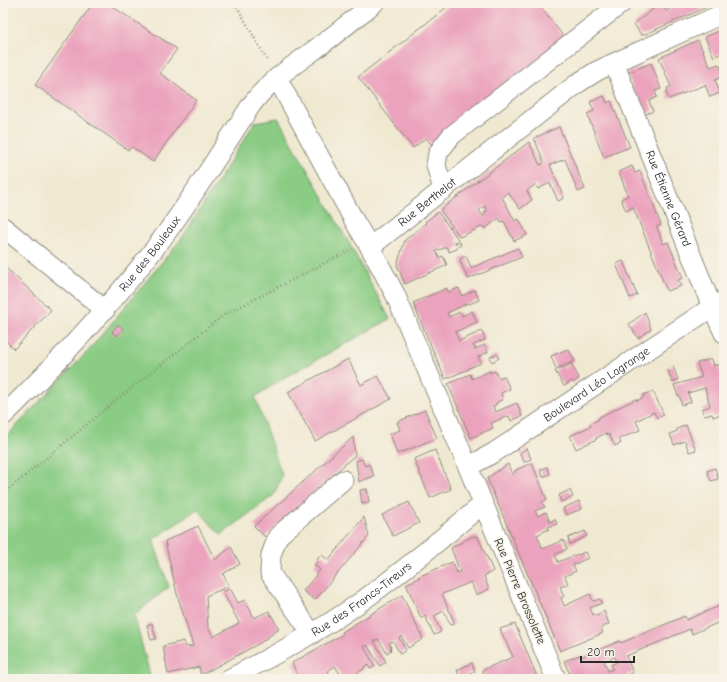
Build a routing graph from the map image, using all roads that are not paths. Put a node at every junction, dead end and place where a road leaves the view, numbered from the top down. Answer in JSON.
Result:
{"nodes":[{"id":1,"x":374,"y":3,"type":"edge"},
{"id":2,"x":622,"y":3,"type":"edge"},
{"id":3,"x":724,"y":13,"type":"edge"},
{"id":4,"x":614,"y":63,"type":"junction"},
{"id":5,"x":277,"y":78,"type":"junction"},
{"id":6,"x":443,"y":190,"type":"junction"},
{"id":7,"x":3,"y":227,"type":"edge"},
{"id":8,"x":368,"y":244,"type":"junction"},
{"id":9,"x":718,"y":304,"type":"edge"},
{"id":10,"x":105,"y":310,"type":"junction"},
{"id":11,"x":724,"y":333,"type":"edge"},
{"id":12,"x":3,"y":416,"type":"edge"},
{"id":13,"x":468,"y":467,"type":"junction"},
{"id":14,"x":343,"y":480,"type":"dead end"},
{"id":15,"x":483,"y":504,"type":"junction"},
{"id":16,"x":312,"y":634,"type":"junction"},
{"id":17,"x":232,"y":678,"type":"edge"},
{"id":18,"x":556,"y":679,"type":"edge"}],
"edges":[{"from":1,"to":5,"type":"street","name":"Rue des Bouleaux"},
{"from":2,"to":6,"type":"street"},
{"from":3,"to":4,"type":"street","name":"Rue Berthelot"},
{"from":4,"to":6,"type":"street","name":"Rue Berthelot"},
{"from":4,"to":9,"type":"street","name":"Rue Étienne Gérard"},
{"from":5,"to":8,"type":"street"},
{"from":5,"to":10,"type":"street","name":"Rue des Bouleaux"},
{"from":6,"to":8,"type":"street","name":"Rue Berthelot"},
{"from":7,"to":10,"type":"street"},
{"from":8,"to":13,"type":"street"},
{"from":9,"to":11,"type":"street","name":"Rue Étienne Gérard"},
{"from":9,"to":13,"type":"street","name":"Boulevard Léo Lagrange"},
{"from":10,"to":12,"type":"street","name":"Rue des Bouleaux"},
{"from":13,"to":15,"type":"street"},
{"from":14,"to":16,"type":"street"},
{"from":15,"to":16,"type":"street","name":"Rue des Francs-Tireurs"},
{"from":15,"to":18,"type":"street","name":"Rue Pierre Brossolette"},
{"from":16,"to":17,"type":"street","name":"Rue des Francs-Tireurs"}]}
